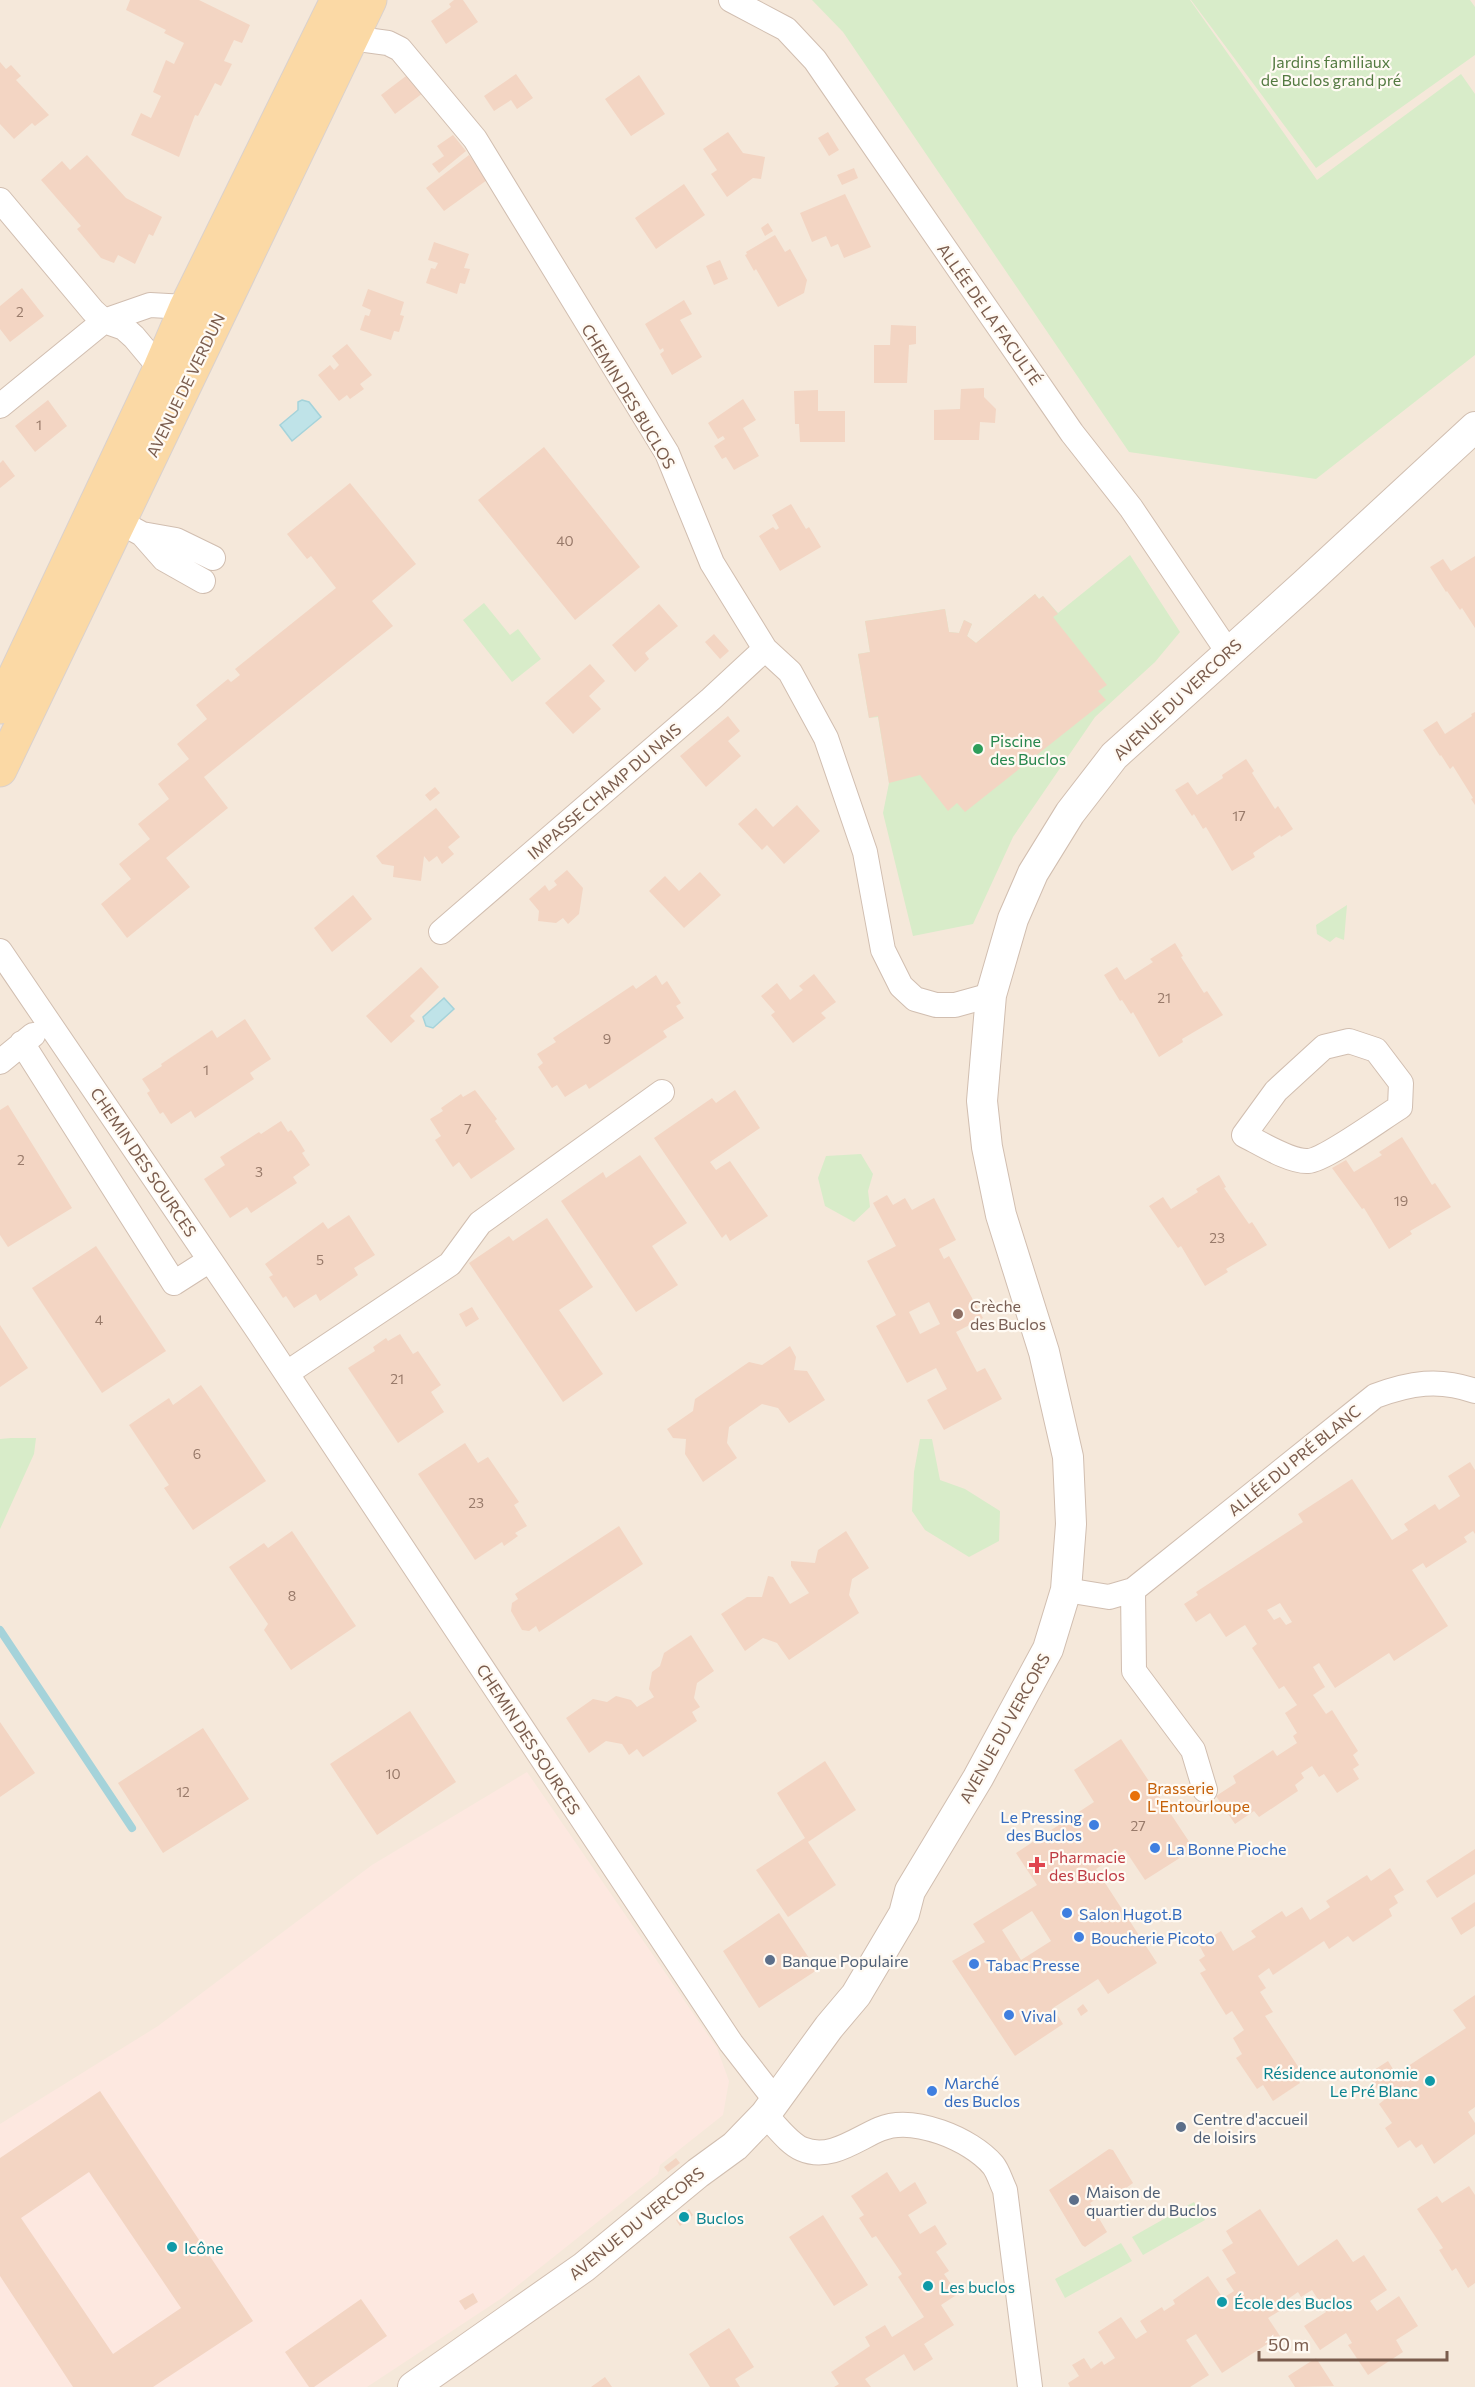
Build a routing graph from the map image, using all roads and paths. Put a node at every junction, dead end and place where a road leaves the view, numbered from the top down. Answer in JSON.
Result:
{"nodes":[{"id":1,"x":337,"y":0,"type":"edge"},
{"id":2,"x":370,"y":0,"type":"edge"},
{"id":3,"x":731,"y":0,"type":"edge"},
{"id":4,"x":351,"y":38,"type":"junction"},
{"id":5,"x":0,"y":200,"type":"edge"},
{"id":6,"x":186,"y":307,"type":"junction"},
{"id":7,"x":217,"y":318,"type":"junction"},
{"id":8,"x":105,"y":321,"type":"junction"},
{"id":9,"x":160,"y":369,"type":"junction"},
{"id":10,"x":0,"y":406,"type":"edge"},
{"id":11,"x":1475,"y":427,"type":"edge"},
{"id":12,"x":118,"y":521,"type":"junction"},
{"id":13,"x":213,"y":558,"type":"dead end"},
{"id":14,"x":203,"y":581,"type":"dead end"},
{"id":15,"x":765,"y":648,"type":"junction"},
{"id":16,"x":1228,"y":652,"type":"junction"},
{"id":17,"x":0,"y":707,"type":"edge"},
{"id":18,"x":0,"y":770,"type":"edge"},
{"id":19,"x":441,"y":932,"type":"dead end"},
{"id":20,"x":0,"y":951,"type":"edge"},
{"id":21,"x":991,"y":995,"type":"junction"},
{"id":22,"x":49,"y":1023,"type":"junction"},
{"id":23,"x":22,"y":1043,"type":"junction"},
{"id":24,"x":0,"y":1062,"type":"edge"},
{"id":25,"x":662,"y":1092,"type":"dead end"},
{"id":26,"x":1244,"y":1135,"type":"joint"},
{"id":27,"x":210,"y":1260,"type":"junction"},
{"id":28,"x":287,"y":1373,"type":"junction"},
{"id":29,"x":1475,"y":1391,"type":"edge"},
{"id":30,"x":1066,"y":1590,"type":"junction"},
{"id":31,"x":1133,"y":1590,"type":"junction"},
{"id":32,"x":1204,"y":1790,"type":"dead end"},
{"id":33,"x":770,"y":2108,"type":"junction"},
{"id":34,"x":413,"y":2387,"type":"edge"},
{"id":35,"x":1030,"y":2387,"type":"edge"}],
"edges":[{"from":1,"to":6,"type":"main road","name":"AVENUE DE VERDUN"},
{"from":2,"to":4,"type":"main road","name":"AVENUE DE VERDUN"},
{"from":3,"to":16,"type":"street","name":"ALLÉE DE LA FACULTÉ"},
{"from":4,"to":7,"type":"main road","name":"AVENUE DE VERDUN"},
{"from":4,"to":15,"type":"street","name":"CHEMIN DES BUCLOS"},
{"from":5,"to":8,"type":"street"},
{"from":6,"to":7,"type":"street"},
{"from":6,"to":8,"type":"street"},
{"from":6,"to":9,"type":"main road","name":"AVENUE DE VERDUN"},
{"from":7,"to":12,"type":"main road","name":"AVENUE DE VERDUN"},
{"from":8,"to":9,"type":"street"},
{"from":8,"to":10,"type":"street"},
{"from":9,"to":12,"type":"main road","name":"AVENUE DE VERDUN"},
{"from":11,"to":16,"type":"street","name":"AVENUE DU VERCORS"},
{"from":12,"to":13,"type":"street"},
{"from":12,"to":14,"type":"street"},
{"from":12,"to":17,"type":"main road","name":"AVENUE DE VERDUN"},
{"from":12,"to":18,"type":"main road","name":"AVENUE DE VERDUN"},
{"from":15,"to":19,"type":"street","name":"IMPASSE CHAMP DU NAIS"},
{"from":15,"to":21,"type":"street","name":"CHEMIN DES BUCLOS"},
{"from":16,"to":21,"type":"street","name":"AVENUE DU VERCORS"},
{"from":20,"to":22,"type":"street","name":"CHEMIN DES SOURCES"},
{"from":21,"to":30,"type":"street","name":"AVENUE DU VERCORS"},
{"from":22,"to":23,"type":"street"},
{"from":22,"to":27,"type":"street","name":"CHEMIN DES SOURCES"},
{"from":23,"to":24,"type":"street"},
{"from":23,"to":27,"type":"street"},
{"from":25,"to":28,"type":"street"},
{"from":26,"to":26,"type":"street"},
{"from":27,"to":28,"type":"street","name":"CHEMIN DES SOURCES"},
{"from":28,"to":33,"type":"street","name":"CHEMIN DES SOURCES"},
{"from":29,"to":31,"type":"street","name":"ALLÉE DU PRÉ BLANC"},
{"from":30,"to":31,"type":"street","name":"ALLÉE DU PRÉ BLANC"},
{"from":30,"to":33,"type":"street","name":"AVENUE DU VERCORS"},
{"from":31,"to":32,"type":"street"},
{"from":33,"to":34,"type":"street","name":"AVENUE DU VERCORS"},
{"from":33,"to":35,"type":"street","name":"CHEMIN DES SOURCES"}]}
